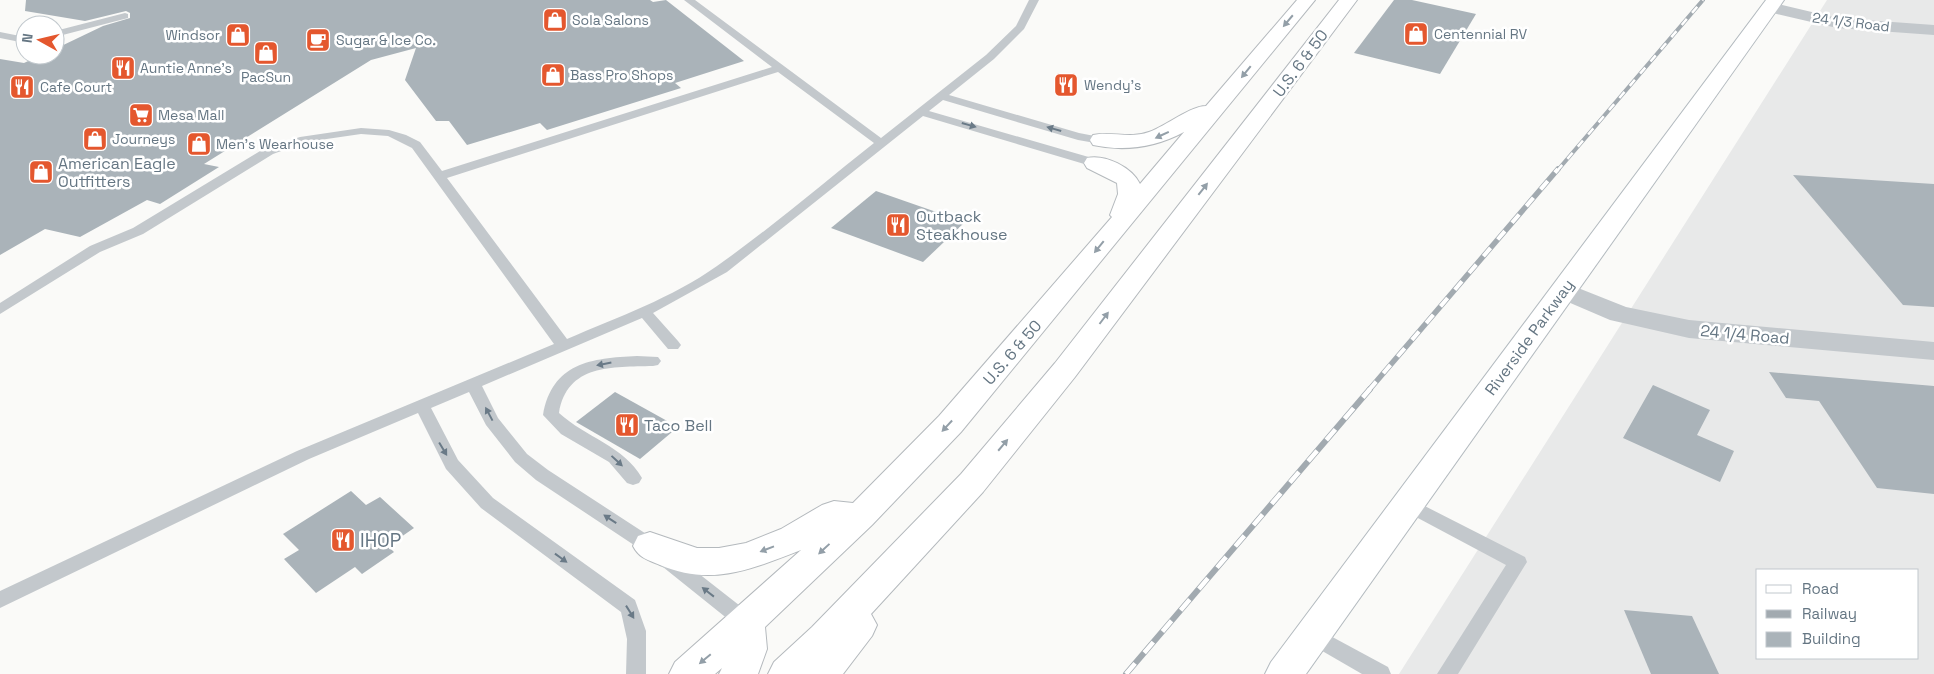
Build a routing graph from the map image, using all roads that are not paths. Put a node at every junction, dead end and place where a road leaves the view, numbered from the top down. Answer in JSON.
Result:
{"nodes":[{"id":1,"x":689,"y":0,"type":"edge"},
{"id":2,"x":1034,"y":0,"type":"edge"},
{"id":3,"x":1306,"y":0,"type":"edge"},
{"id":4,"x":1348,"y":0,"type":"edge"},
{"id":5,"x":1772,"y":4,"type":"edge"},
{"id":6,"x":125,"y":16,"type":"dead end"},
{"id":7,"x":1934,"y":30,"type":"edge"},
{"id":8,"x":65,"y":31,"type":"edge"},
{"id":9,"x":0,"y":36,"type":"edge"},
{"id":10,"x":15,"y":38,"type":"edge"},
{"id":11,"x":779,"y":68,"type":"junction"},
{"id":12,"x":941,"y":96,"type":"junction"},
{"id":13,"x":1220,"y":103,"type":"junction"},
{"id":14,"x":922,"y":112,"type":"junction"},
{"id":15,"x":1101,"y":140,"type":"joint"},
{"id":16,"x":882,"y":144,"type":"junction"},
{"id":17,"x":1095,"y":163,"type":"joint"},
{"id":18,"x":440,"y":176,"type":"junction"},
{"id":19,"x":1116,"y":226,"type":"junction"},
{"id":20,"x":1563,"y":290,"type":"junction"},
{"id":21,"x":0,"y":309,"type":"edge"},
{"id":22,"x":644,"y":312,"type":"junction"},
{"id":23,"x":673,"y":345,"type":"dead end"},
{"id":24,"x":564,"y":346,"type":"junction"},
{"id":25,"x":1934,"y":351,"type":"edge"},
{"id":26,"x":653,"y":361,"type":"dead end"},
{"id":27,"x":473,"y":385,"type":"junction"},
{"id":28,"x":422,"y":405,"type":"junction"},
{"id":29,"x":633,"y":478,"type":"dead end"},
{"id":30,"x":972,"y":483,"type":"junction"},
{"id":31,"x":1407,"y":504,"type":"junction"},
{"id":32,"x":860,"y":516,"type":"junction"},
{"id":33,"x":650,"y":546,"type":"junction"},
{"id":34,"x":0,"y":600,"type":"edge"},
{"id":35,"x":746,"y":622,"type":"junction"},
{"id":36,"x":1312,"y":635,"type":"junction"},
{"id":37,"x":636,"y":674,"type":"edge"},
{"id":38,"x":688,"y":674,"type":"edge"},
{"id":39,"x":738,"y":674,"type":"edge"},
{"id":40,"x":787,"y":674,"type":"edge"},
{"id":41,"x":820,"y":674,"type":"edge"},
{"id":42,"x":1284,"y":674,"type":"edge"},
{"id":43,"x":1381,"y":674,"type":"edge"},
{"id":44,"x":1447,"y":674,"type":"edge"}],
"edges":[{"from":1,"to":11,"type":"lane"},
{"from":2,"to":12,"type":"lane"},
{"from":3,"to":13,"type":"main road","name":"U.S. 6 & 50","one_way":true},
{"from":30,"to":4,"type":"main road","name":"U.S. 6 & 50","one_way":true},
{"from":5,"to":7,"type":"street","name":"24 1/3 Road"},
{"from":5,"to":20,"type":"main road","name":"Riverside Parkway"},
{"from":6,"to":8,"type":"lane"},
{"from":9,"to":10,"type":"lane"},
{"from":11,"to":16,"type":"lane"},
{"from":11,"to":18,"type":"lane"},
{"from":12,"to":14,"type":"lane"},
{"from":15,"to":12,"type":"lane","one_way":true},
{"from":13,"to":15,"type":"main road","one_way":true},
{"from":13,"to":19,"type":"main road","name":"U.S. 6 & 50"},
{"from":14,"to":16,"type":"lane"},
{"from":14,"to":17,"type":"lane","one_way":true},
{"from":16,"to":22,"type":"lane"},
{"from":17,"to":19,"type":"main road"},
{"from":18,"to":21,"type":"lane"},
{"from":18,"to":24,"type":"lane"},
{"from":19,"to":32,"type":"main road","name":"U.S. 6 & 50","one_way":true},
{"from":20,"to":25,"type":"street","name":"24 1/4 Road"},
{"from":20,"to":31,"type":"main road","name":"Riverside Parkway"},
{"from":22,"to":23,"type":"lane"},
{"from":22,"to":24,"type":"lane"},
{"from":24,"to":27,"type":"lane"},
{"from":26,"to":29,"type":"lane","one_way":true},
{"from":27,"to":28,"type":"lane"},
{"from":33,"to":27,"type":"lane","one_way":true},
{"from":28,"to":34,"type":"lane"},
{"from":28,"to":37,"type":"lane","one_way":true},
{"from":30,"to":40,"type":"main road","name":"U.S. 6 & 50"},
{"from":30,"to":41,"type":"main road"},
{"from":31,"to":36,"type":"main road","name":"Riverside Parkway"},
{"from":31,"to":44,"type":"lane"},
{"from":32,"to":33,"type":"main road","one_way":true},
{"from":32,"to":35,"type":"main road","name":"U.S. 6 & 50","one_way":true},
{"from":35,"to":33,"type":"lane","one_way":true},
{"from":35,"to":38,"type":"main road","name":"U.S. 6 & 50","one_way":true},
{"from":35,"to":39,"type":"main road"},
{"from":36,"to":42,"type":"main road","name":"Riverside Parkway"},
{"from":36,"to":43,"type":"lane"}]}
